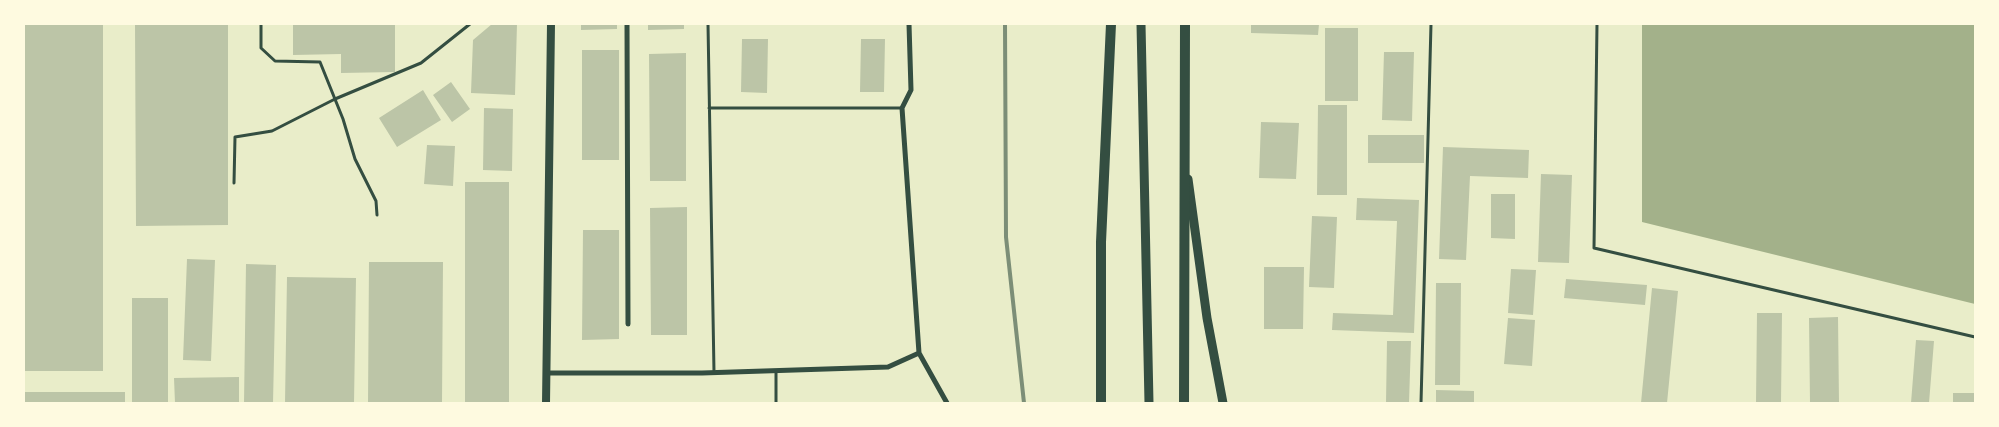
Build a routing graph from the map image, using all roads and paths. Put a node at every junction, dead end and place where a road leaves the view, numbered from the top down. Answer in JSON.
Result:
{"nodes":[{"id":1,"x":261,"y":24,"type":"edge"},
{"id":2,"x":470,"y":24,"type":"edge"},
{"id":3,"x":551,"y":24,"type":"edge"},
{"id":4,"x":627,"y":24,"type":"edge"},
{"id":5,"x":708,"y":24,"type":"edge"},
{"id":6,"x":909,"y":24,"type":"edge"},
{"id":7,"x":1111,"y":24,"type":"edge"},
{"id":8,"x":1141,"y":24,"type":"edge"},
{"id":9,"x":1185,"y":24,"type":"edge"},
{"id":10,"x":1431,"y":24,"type":"edge"},
{"id":11,"x":1597,"y":24,"type":"edge"},
{"id":12,"x":335,"y":99,"type":"junction"},
{"id":13,"x":709,"y":108,"type":"junction"},
{"id":14,"x":902,"y":108,"type":"junction"},
{"id":15,"x":1184,"y":149,"type":"junction"},
{"id":16,"x":234,"y":184,"type":"dead end"},
{"id":17,"x":377,"y":215,"type":"dead end"},
{"id":18,"x":628,"y":324,"type":"dead end"},
{"id":19,"x":1975,"y":337,"type":"edge"},
{"id":20,"x":919,"y":353,"type":"junction"},
{"id":21,"x":776,"y":371,"type":"junction"},
{"id":22,"x":714,"y":372,"type":"junction"},
{"id":23,"x":546,"y":373,"type":"junction"},
{"id":24,"x":546,"y":403,"type":"edge"},
{"id":25,"x":776,"y":403,"type":"edge"},
{"id":26,"x":947,"y":403,"type":"edge"},
{"id":27,"x":1101,"y":403,"type":"edge"},
{"id":28,"x":1149,"y":403,"type":"edge"},
{"id":29,"x":1184,"y":403,"type":"edge"},
{"id":30,"x":1223,"y":403,"type":"edge"},
{"id":31,"x":1421,"y":403,"type":"edge"}],
"edges":[{"from":1,"to":12,"type":"lane"},
{"from":2,"to":12,"type":"lane"},
{"from":3,"to":23,"type":"street"},
{"from":4,"to":18,"type":"street"},
{"from":5,"to":13,"type":"lane"},
{"from":6,"to":14,"type":"street"},
{"from":7,"to":27,"type":"highway"},
{"from":8,"to":28,"type":"main road"},
{"from":9,"to":15,"type":"highway"},
{"from":10,"to":31,"type":"lane"},
{"from":11,"to":19,"type":"lane"},
{"from":12,"to":16,"type":"lane"},
{"from":12,"to":17,"type":"lane"},
{"from":13,"to":14,"type":"lane"},
{"from":13,"to":22,"type":"lane"},
{"from":14,"to":20,"type":"street"},
{"from":15,"to":29,"type":"highway"},
{"from":15,"to":30,"type":"main road"},
{"from":20,"to":21,"type":"street"},
{"from":20,"to":26,"type":"street"},
{"from":21,"to":22,"type":"street"},
{"from":21,"to":25,"type":"lane"},
{"from":22,"to":23,"type":"street"},
{"from":23,"to":24,"type":"street"}]}
